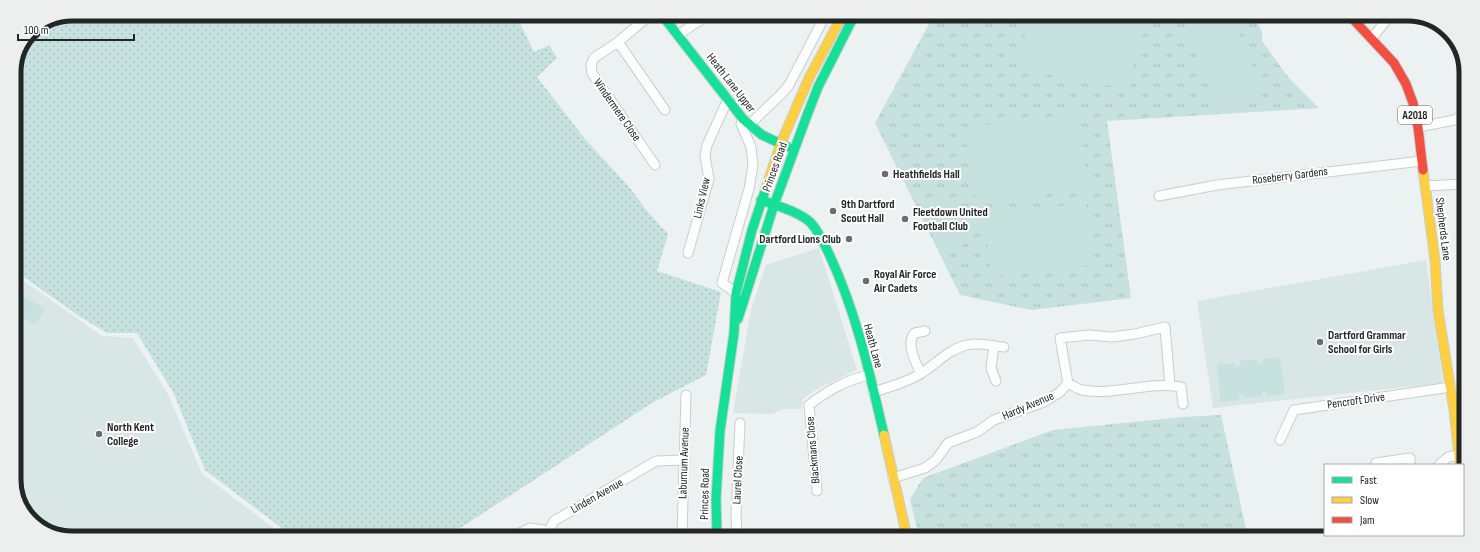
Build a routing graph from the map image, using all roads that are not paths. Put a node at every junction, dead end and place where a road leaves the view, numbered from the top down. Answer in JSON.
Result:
{"nodes":[{"id":1,"x":643,"y":21,"type":"edge"},
{"id":2,"x":667,"y":21,"type":"edge"},
{"id":3,"x":700,"y":21,"type":"edge"},
{"id":4,"x":822,"y":21,"type":"edge"},
{"id":5,"x":839,"y":21,"type":"edge"},
{"id":6,"x":851,"y":21,"type":"edge"},
{"id":7,"x":1355,"y":21,"type":"edge"},
{"id":8,"x":1386,"y":21,"type":"edge"},
{"id":9,"x":678,"y":35,"type":"junction"},
{"id":10,"x":1372,"y":38,"type":"junction"},
{"id":11,"x":618,"y":42,"type":"junction"},
{"id":12,"x":728,"y":99,"type":"junction"},
{"id":13,"x":665,"y":110,"type":"dead end"},
{"id":14,"x":1459,"y":117,"type":"edge"},
{"id":15,"x":747,"y":122,"type":"junction"},
{"id":16,"x":1418,"y":127,"type":"junction"},
{"id":17,"x":781,"y":143,"type":"junction"},
{"id":18,"x":794,"y":150,"type":"junction"},
{"id":19,"x":1422,"y":161,"type":"junction"},
{"id":20,"x":655,"y":165,"type":"dead end"},
{"id":21,"x":1459,"y":184,"type":"edge"},
{"id":22,"x":1425,"y":186,"type":"junction"},
{"id":23,"x":1159,"y":196,"type":"dead end"},
{"id":24,"x":761,"y":200,"type":"junction"},
{"id":25,"x":774,"y":205,"type":"junction"},
{"id":26,"x":688,"y":253,"type":"dead end"},
{"id":27,"x":736,"y":293,"type":"junction"},
{"id":28,"x":925,"y":331,"type":"dead end"},
{"id":29,"x":734,"y":333,"type":"junction"},
{"id":30,"x":921,"y":374,"type":"junction"},
{"id":31,"x":869,"y":375,"type":"junction"},
{"id":32,"x":996,"y":381,"type":"dead end"},
{"id":33,"x":1068,"y":383,"type":"junction"},
{"id":34,"x":1170,"y":385,"type":"junction"},
{"id":35,"x":1451,"y":387,"type":"junction"},
{"id":36,"x":873,"y":392,"type":"junction"},
{"id":37,"x":686,"y":395,"type":"dead end"},
{"id":38,"x":1183,"y":404,"type":"dead end"},
{"id":39,"x":740,"y":423,"type":"dead end"},
{"id":40,"x":1280,"y":440,"type":"dead end"},
{"id":41,"x":1459,"y":455,"type":"joint"},
{"id":42,"x":685,"y":460,"type":"junction"},
{"id":43,"x":1376,"y":464,"type":"edge"},
{"id":44,"x":1410,"y":464,"type":"edge"},
{"id":45,"x":1440,"y":464,"type":"edge"},
{"id":46,"x":893,"y":478,"type":"junction"},
{"id":47,"x":817,"y":491,"type":"dead end"},
{"id":48,"x":524,"y":531,"type":"edge"},
{"id":49,"x":541,"y":531,"type":"edge"},
{"id":50,"x":550,"y":531,"type":"edge"},
{"id":51,"x":682,"y":531,"type":"edge"},
{"id":52,"x":717,"y":531,"type":"edge"},
{"id":53,"x":737,"y":531,"type":"edge"},
{"id":54,"x":906,"y":531,"type":"edge"}],
"edges":[{"from":1,"to":11,"type":"street","name":"Windermere Close"},
{"from":2,"to":9,"type":"main road","name":"Heath Lane Upper"},
{"from":3,"to":9,"type":"street"},
{"from":4,"to":15,"type":"street"},
{"from":5,"to":17,"type":"main road","name":"Princes Road"},
{"from":6,"to":18,"type":"main road","name":"Princes Road"},
{"from":7,"to":10,"type":"main road","name":"Shepherds Lane","number":"A2018"},
{"from":8,"to":10,"type":"street"},
{"from":9,"to":12,"type":"main road","name":"Heath Lane Upper"},
{"from":10,"to":16,"type":"main road","name":"Shepherds Lane","number":"A2018"},
{"from":11,"to":13,"type":"street"},
{"from":11,"to":20,"type":"street","name":"Windermere Close"},
{"from":12,"to":15,"type":"main road","name":"Heath Lane Upper"},
{"from":12,"to":26,"type":"street","name":"Links View"},
{"from":14,"to":16,"type":"street"},
{"from":15,"to":17,"type":"main road","name":"Heath Lane Upper"},
{"from":15,"to":27,"type":"street","name":"Princes Road"},
{"from":16,"to":19,"type":"main road","name":"Shepherds Lane","number":"A2018"},
{"from":17,"to":18,"type":"main road","name":"Heath Lane Upper"},
{"from":17,"to":24,"type":"main road","name":"Princes Road"},
{"from":18,"to":25,"type":"main road","name":"Princes Road"},
{"from":19,"to":22,"type":"main road","name":"Shepherds Lane","number":"A2018"},
{"from":19,"to":23,"type":"street","name":"Roseberry Gardens"},
{"from":21,"to":22,"type":"street"},
{"from":22,"to":35,"type":"main road","name":"Shepherds Lane","number":"A2018"},
{"from":24,"to":25,"type":"main road","name":"Heath Lane"},
{"from":24,"to":27,"type":"main road","name":"Princes Road"},
{"from":25,"to":29,"type":"main road","name":"Princes Road"},
{"from":25,"to":31,"type":"main road","name":"Heath Lane"},
{"from":27,"to":29,"type":"main road","name":"Princes Road"},
{"from":28,"to":30,"type":"street"},
{"from":29,"to":52,"type":"main road","name":"Princes Road"},
{"from":30,"to":32,"type":"street"},
{"from":30,"to":36,"type":"street"},
{"from":31,"to":36,"type":"main road","name":"Heath Lane"},
{"from":31,"to":47,"type":"street","name":"Blackmans Close"},
{"from":33,"to":34,"type":"street","name":"Hardy Avenue"},
{"from":33,"to":34,"type":"street"},
{"from":33,"to":46,"type":"street","name":"Hardy Avenue"},
{"from":34,"to":38,"type":"street"},
{"from":35,"to":40,"type":"street","name":"Pencroft Drive"},
{"from":35,"to":41,"type":"main road","name":"Shepherds Lane","number":"A2018"},
{"from":36,"to":46,"type":"main road","name":"Heath Lane"},
{"from":37,"to":42,"type":"street","name":"Laburnum Avenue"},
{"from":39,"to":53,"type":"street","name":"Laurel Close"},
{"from":41,"to":45,"type":"street"},
{"from":42,"to":50,"type":"street","name":"Linden Avenue"},
{"from":42,"to":51,"type":"street","name":"Laburnum Avenue"},
{"from":43,"to":44,"type":"street"},
{"from":46,"to":54,"type":"main road","name":"Heath Lane"},
{"from":48,"to":49,"type":"street","name":"Linden Avenue"}]}
